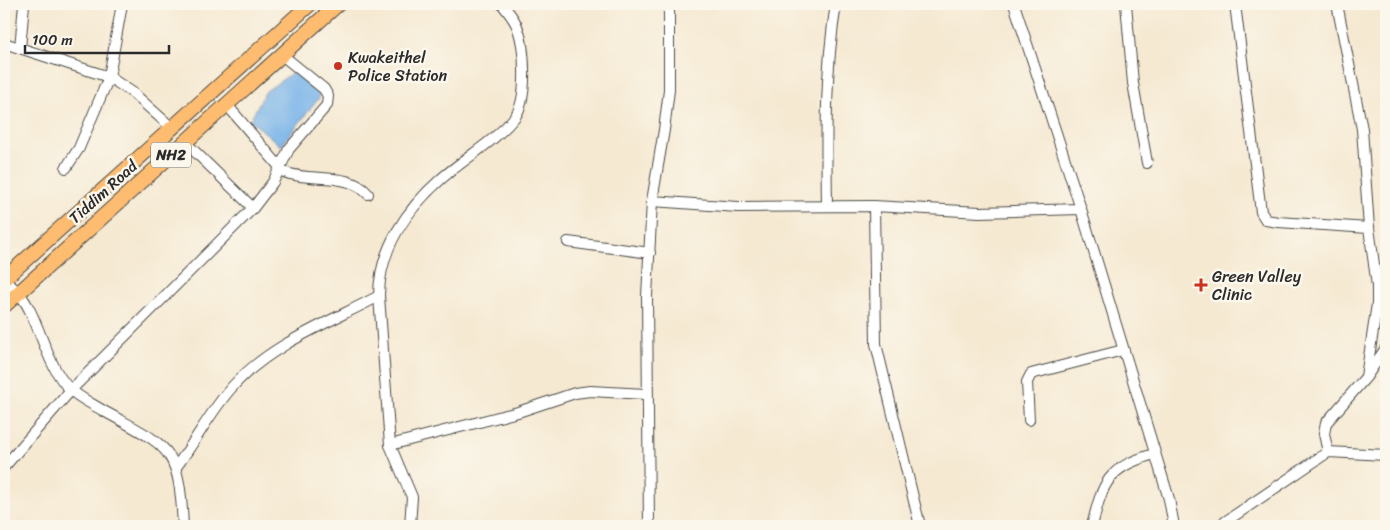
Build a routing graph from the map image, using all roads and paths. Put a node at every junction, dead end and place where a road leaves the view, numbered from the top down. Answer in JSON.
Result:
{"nodes":[{"id":1,"x":24,"y":4,"type":"edge"},
{"id":2,"x":122,"y":4,"type":"edge"},
{"id":3,"x":310,"y":4,"type":"edge"},
{"id":4,"x":338,"y":4,"type":"edge"},
{"id":5,"x":502,"y":4,"type":"edge"},
{"id":6,"x":669,"y":4,"type":"edge"},
{"id":7,"x":836,"y":4,"type":"edge"},
{"id":8,"x":1014,"y":4,"type":"edge"},
{"id":9,"x":1126,"y":4,"type":"edge"},
{"id":10,"x":1235,"y":4,"type":"edge"},
{"id":11,"x":1337,"y":4,"type":"edge"},
{"id":12,"x":4,"y":43,"type":"edge"},
{"id":13,"x":20,"y":48,"type":"junction"},
{"id":14,"x":282,"y":55,"type":"junction"},
{"id":15,"x":109,"y":77,"type":"junction"},
{"id":16,"x":227,"y":105,"type":"junction"},
{"id":17,"x":172,"y":128,"type":"junction"},
{"id":18,"x":185,"y":142,"type":"junction"},
{"id":19,"x":1147,"y":163,"type":"dead end"},
{"id":20,"x":66,"y":168,"type":"dead end"},
{"id":21,"x":280,"y":168,"type":"junction"},
{"id":22,"x":368,"y":194,"type":"dead end"},
{"id":23,"x":652,"y":201,"type":"junction"},
{"id":24,"x":827,"y":206,"type":"junction"},
{"id":25,"x":874,"y":206,"type":"junction"},
{"id":26,"x":253,"y":208,"type":"junction"},
{"id":27,"x":1081,"y":210,"type":"junction"},
{"id":28,"x":1369,"y":228,"type":"junction"},
{"id":29,"x":568,"y":242,"type":"dead end"},
{"id":30,"x":650,"y":254,"type":"junction"},
{"id":31,"x":4,"y":280,"type":"edge"},
{"id":32,"x":18,"y":292,"type":"junction"},
{"id":33,"x":379,"y":296,"type":"junction"},
{"id":34,"x":4,"y":306,"type":"edge"},
{"id":35,"x":1386,"y":348,"type":"edge"},
{"id":36,"x":1123,"y":350,"type":"junction"},
{"id":37,"x":1366,"y":377,"type":"junction"},
{"id":38,"x":76,"y":394,"type":"junction"},
{"id":39,"x":646,"y":394,"type":"junction"},
{"id":40,"x":1029,"y":420,"type":"dead end"},
{"id":41,"x":390,"y":445,"type":"junction"},
{"id":42,"x":1328,"y":452,"type":"junction"},
{"id":43,"x":1154,"y":454,"type":"junction"},
{"id":44,"x":1386,"y":454,"type":"edge"},
{"id":45,"x":4,"y":467,"type":"edge"},
{"id":46,"x":176,"y":467,"type":"junction"},
{"id":47,"x":183,"y":526,"type":"edge"},
{"id":48,"x":410,"y":526,"type":"edge"},
{"id":49,"x":649,"y":526,"type":"edge"},
{"id":50,"x":920,"y":526,"type":"edge"},
{"id":51,"x":1092,"y":526,"type":"edge"},
{"id":52,"x":1174,"y":526,"type":"edge"},
{"id":53,"x":1219,"y":526,"type":"edge"}],
"edges":[{"from":1,"to":13,"type":"street"},
{"from":2,"to":15,"type":"street"},
{"from":3,"to":17,"type":"highway","name":"Tiddim Road","number":"NH2"},
{"from":4,"to":14,"type":"highway","name":"Tiddim Road","number":"NH2"},
{"from":5,"to":33,"type":"street"},
{"from":6,"to":23,"type":"street"},
{"from":7,"to":24,"type":"street"},
{"from":8,"to":27,"type":"street"},
{"from":9,"to":19,"type":"street"},
{"from":10,"to":28,"type":"street"},
{"from":11,"to":28,"type":"street"},
{"from":12,"to":13,"type":"street"},
{"from":13,"to":15,"type":"street"},
{"from":14,"to":16,"type":"highway","name":"Tiddim Road","number":"NH2"},
{"from":14,"to":21,"type":"street"},
{"from":15,"to":17,"type":"street"},
{"from":15,"to":20,"type":"street"},
{"from":16,"to":18,"type":"highway","name":"Tiddim Road","number":"NH2"},
{"from":16,"to":21,"type":"street"},
{"from":17,"to":31,"type":"highway","name":"Tiddim Road","number":"NH2"},
{"from":18,"to":26,"type":"street"},
{"from":18,"to":32,"type":"highway","name":"Tiddim Road","number":"NH2"},
{"from":21,"to":22,"type":"street"},
{"from":21,"to":26,"type":"street"},
{"from":23,"to":24,"type":"street"},
{"from":23,"to":30,"type":"street"},
{"from":24,"to":25,"type":"street"},
{"from":25,"to":27,"type":"street"},
{"from":25,"to":50,"type":"street"},
{"from":26,"to":38,"type":"street"},
{"from":27,"to":36,"type":"street"},
{"from":28,"to":37,"type":"street"},
{"from":29,"to":30,"type":"street"},
{"from":30,"to":39,"type":"street"},
{"from":31,"to":32,"type":"street"},
{"from":32,"to":34,"type":"highway","name":"Tiddim Road","number":"NH2"},
{"from":32,"to":38,"type":"street"},
{"from":33,"to":41,"type":"street"},
{"from":33,"to":46,"type":"street"},
{"from":35,"to":37,"type":"street"},
{"from":36,"to":40,"type":"street"},
{"from":36,"to":43,"type":"street"},
{"from":37,"to":42,"type":"street"},
{"from":38,"to":45,"type":"street"},
{"from":38,"to":46,"type":"street"},
{"from":39,"to":41,"type":"street"},
{"from":39,"to":49,"type":"street"},
{"from":41,"to":48,"type":"street"},
{"from":42,"to":44,"type":"street"},
{"from":42,"to":53,"type":"street"},
{"from":43,"to":51,"type":"street"},
{"from":43,"to":52,"type":"street"},
{"from":46,"to":47,"type":"street"}]}
